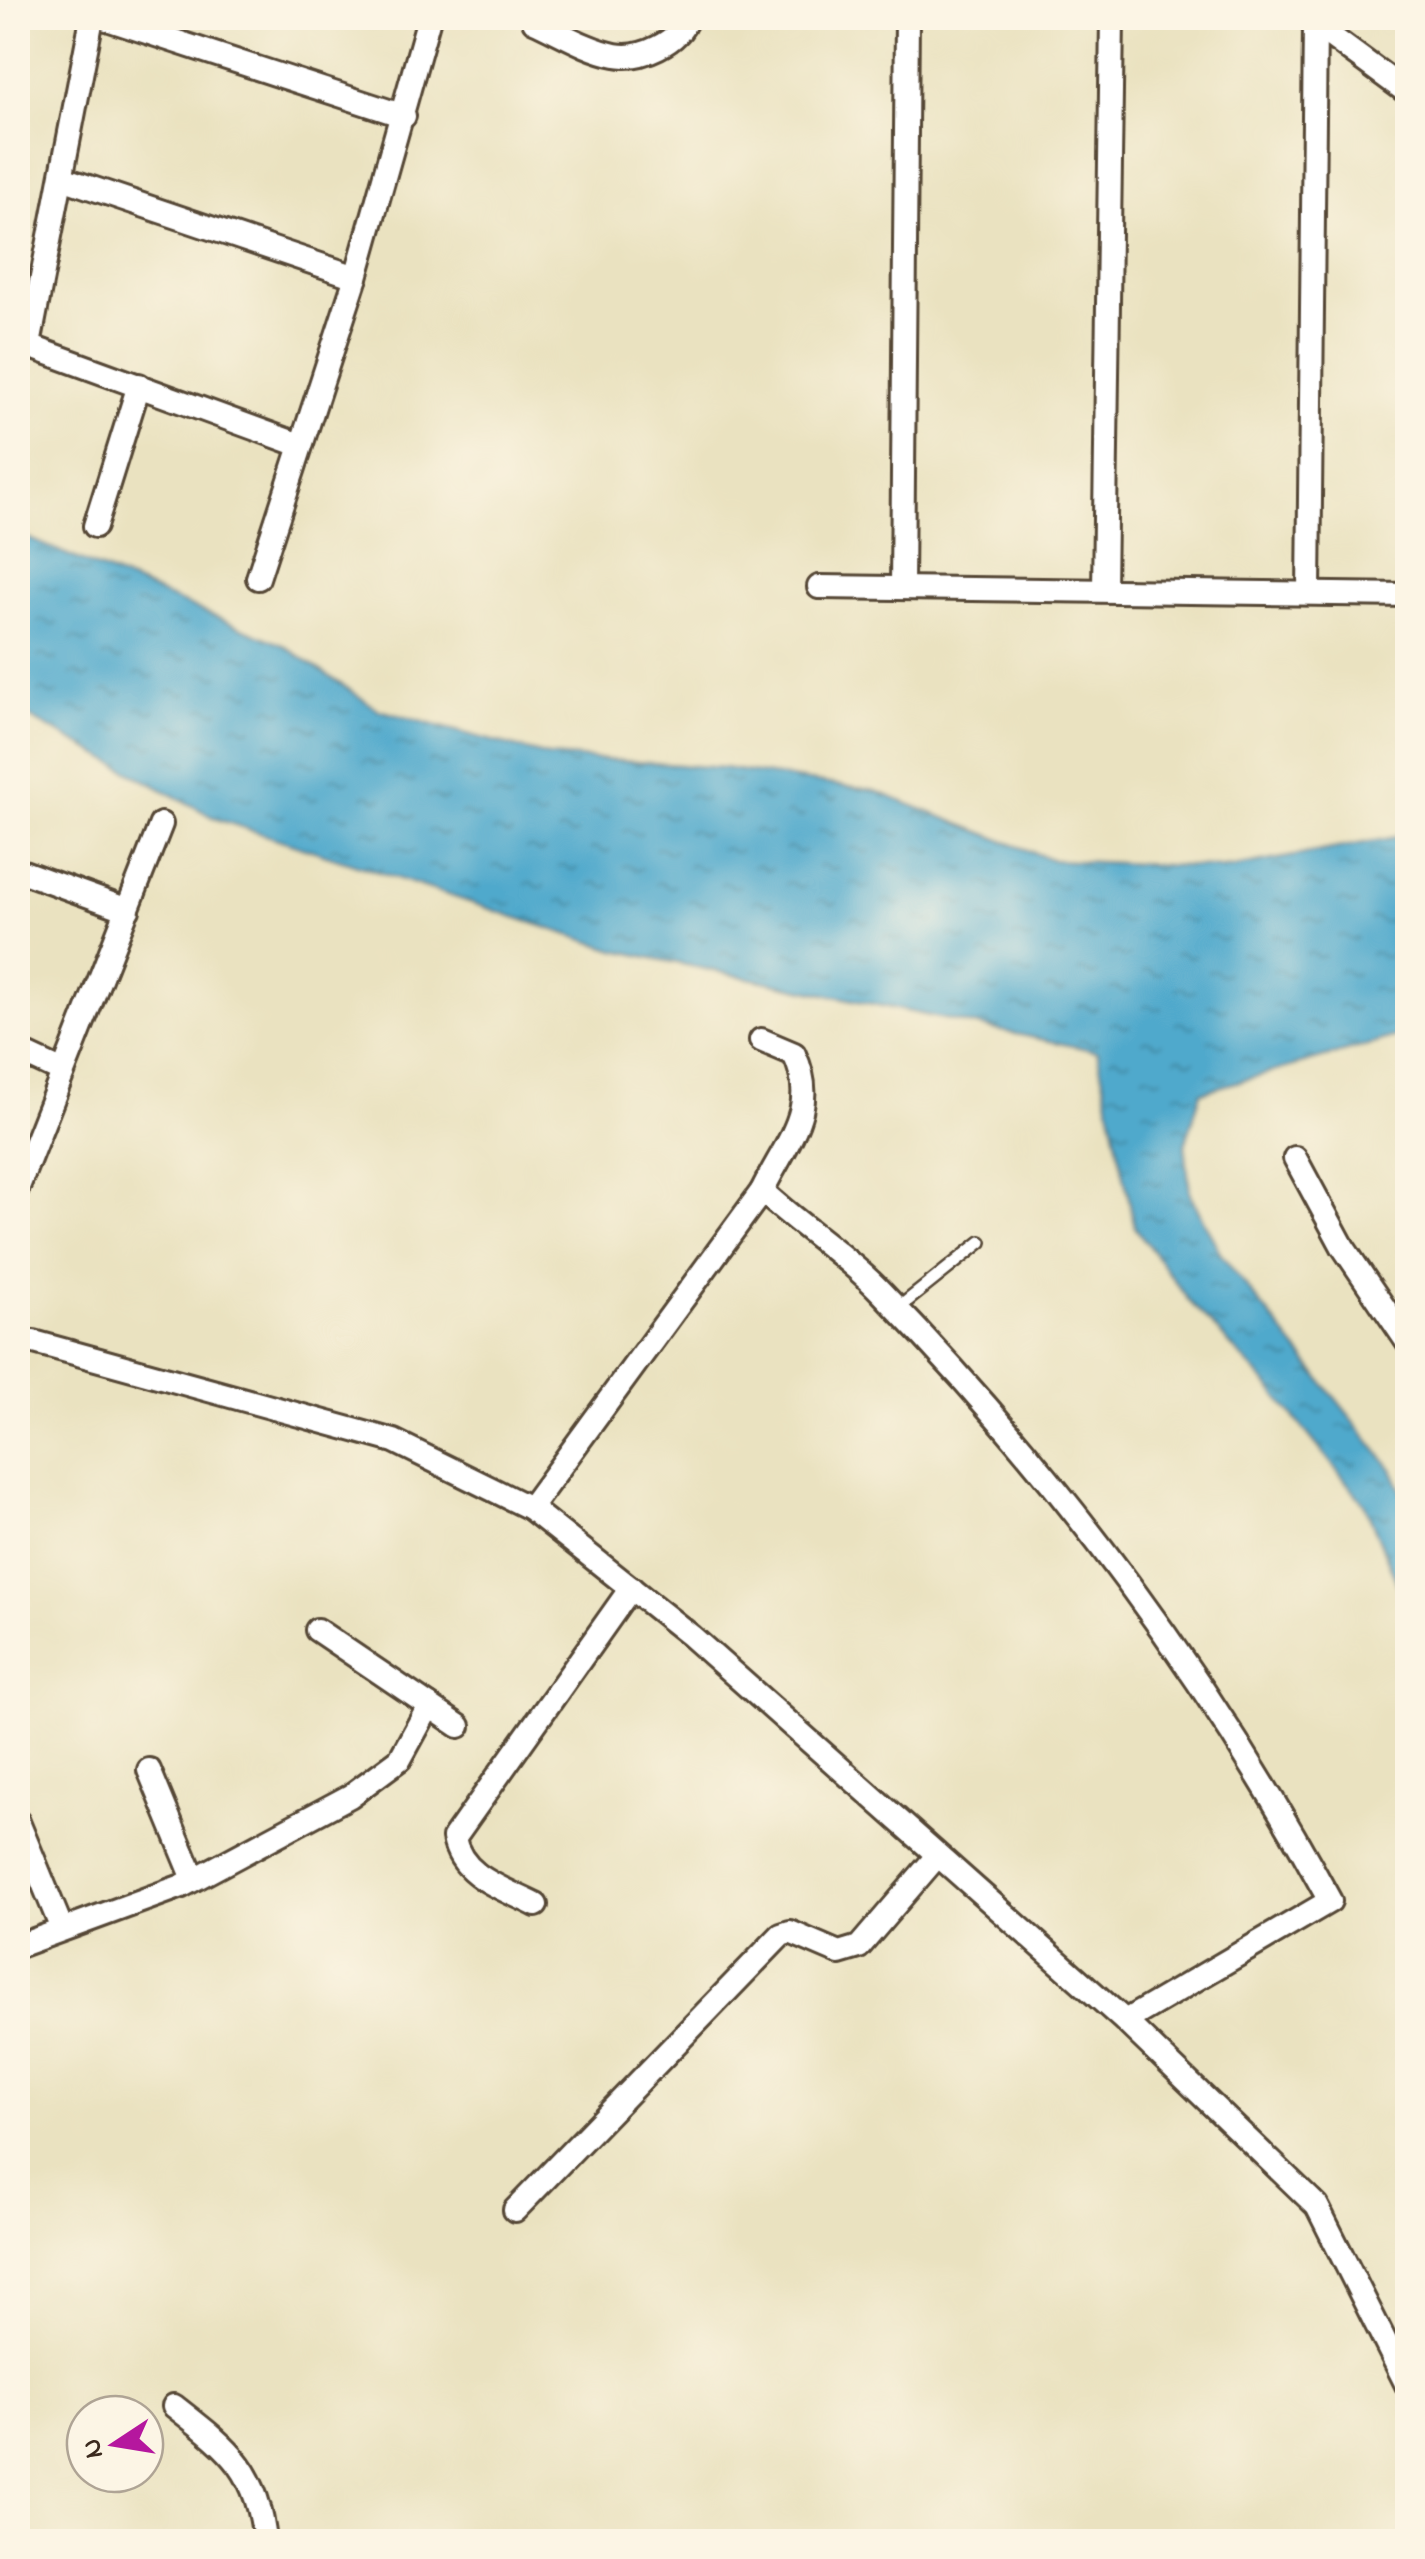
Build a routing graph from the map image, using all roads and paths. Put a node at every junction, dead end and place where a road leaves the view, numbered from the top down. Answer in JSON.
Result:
{"nodes":[{"id":1,"x":92,"y":18,"type":"edge"},
{"id":2,"x":104,"y":18,"type":"edge"},
{"id":3,"x":429,"y":18,"type":"edge"},
{"id":4,"x":687,"y":18,"type":"edge"},
{"id":5,"x":907,"y":18,"type":"edge"},
{"id":6,"x":1112,"y":18,"type":"edge"},
{"id":7,"x":534,"y":21,"type":"dead end"},
{"id":8,"x":1310,"y":21,"type":"edge"},
{"id":9,"x":1408,"y":93,"type":"edge"},
{"id":10,"x":404,"y":116,"type":"junction"},
{"id":11,"x":62,"y":178,"type":"junction"},
{"id":12,"x":356,"y":277,"type":"junction"},
{"id":13,"x":23,"y":343,"type":"edge"},
{"id":14,"x":139,"y":386,"type":"junction"},
{"id":15,"x":300,"y":445,"type":"junction"},
{"id":16,"x":95,"y":526,"type":"dead end"},
{"id":17,"x":258,"y":578,"type":"dead end"},
{"id":18,"x":819,"y":587,"type":"dead end"},
{"id":19,"x":902,"y":588,"type":"junction"},
{"id":20,"x":1104,"y":590,"type":"junction"},
{"id":21,"x":1309,"y":592,"type":"junction"},
{"id":22,"x":1408,"y":595,"type":"edge"},
{"id":23,"x":161,"y":824,"type":"dead end"},
{"id":24,"x":18,"y":870,"type":"edge"},
{"id":25,"x":128,"y":910,"type":"junction"},
{"id":26,"x":762,"y":1040,"type":"dead end"},
{"id":27,"x":18,"y":1051,"type":"edge"},
{"id":28,"x":63,"y":1072,"type":"junction"},
{"id":29,"x":1295,"y":1158,"type":"dead end"},
{"id":30,"x":18,"y":1187,"type":"edge"},
{"id":31,"x":762,"y":1191,"type":"junction"},
{"id":32,"x":981,"y":1242,"type":"dead end"},
{"id":33,"x":897,"y":1309,"type":"junction"},
{"id":34,"x":18,"y":1342,"type":"edge"},
{"id":35,"x":1408,"y":1343,"type":"edge"},
{"id":36,"x":530,"y":1508,"type":"junction"},
{"id":37,"x":631,"y":1588,"type":"junction"},
{"id":38,"x":317,"y":1630,"type":"dead end"},
{"id":39,"x":429,"y":1706,"type":"junction"},
{"id":40,"x":459,"y":1726,"type":"dead end"},
{"id":41,"x":149,"y":1770,"type":"dead end"},
{"id":42,"x":18,"y":1822,"type":"edge"},
{"id":43,"x":937,"y":1856,"type":"junction"},
{"id":44,"x":194,"y":1879,"type":"junction"},
{"id":45,"x":536,"y":1905,"type":"dead end"},
{"id":46,"x":62,"y":1930,"type":"junction"},
{"id":47,"x":18,"y":1946,"type":"edge"},
{"id":48,"x":1124,"y":2022,"type":"junction"},
{"id":49,"x":514,"y":2210,"type":"dead end"},
{"id":50,"x":1405,"y":2372,"type":"edge"},
{"id":51,"x":174,"y":2406,"type":"dead end"},
{"id":52,"x":265,"y":2542,"type":"edge"}],
"edges":[{"from":1,"to":11,"type":"street"},
{"from":2,"to":10,"type":"street"},
{"from":3,"to":10,"type":"street"},
{"from":4,"to":7,"type":"street"},
{"from":5,"to":19,"type":"street"},
{"from":6,"to":20,"type":"street"},
{"from":8,"to":9,"type":"street"},
{"from":8,"to":21,"type":"street"},
{"from":10,"to":12,"type":"street"},
{"from":11,"to":12,"type":"street"},
{"from":11,"to":13,"type":"street"},
{"from":12,"to":15,"type":"street"},
{"from":13,"to":14,"type":"street"},
{"from":14,"to":15,"type":"street"},
{"from":14,"to":16,"type":"street"},
{"from":15,"to":17,"type":"street"},
{"from":18,"to":19,"type":"street"},
{"from":19,"to":20,"type":"street"},
{"from":20,"to":21,"type":"street"},
{"from":21,"to":22,"type":"street"},
{"from":23,"to":25,"type":"street"},
{"from":24,"to":25,"type":"street"},
{"from":25,"to":28,"type":"street"},
{"from":26,"to":31,"type":"street"},
{"from":27,"to":28,"type":"street"},
{"from":28,"to":30,"type":"street"},
{"from":29,"to":35,"type":"street"},
{"from":31,"to":33,"type":"street"},
{"from":31,"to":36,"type":"street"},
{"from":32,"to":33,"type":"lane"},
{"from":33,"to":48,"type":"street"},
{"from":34,"to":36,"type":"street"},
{"from":36,"to":37,"type":"street"},
{"from":37,"to":43,"type":"street"},
{"from":37,"to":45,"type":"street"},
{"from":38,"to":39,"type":"street"},
{"from":39,"to":40,"type":"street"},
{"from":39,"to":44,"type":"street"},
{"from":41,"to":44,"type":"street"},
{"from":42,"to":46,"type":"street"},
{"from":43,"to":48,"type":"street"},
{"from":43,"to":49,"type":"street"},
{"from":44,"to":46,"type":"street"},
{"from":46,"to":47,"type":"street"},
{"from":48,"to":50,"type":"street"},
{"from":51,"to":52,"type":"street"}]}
